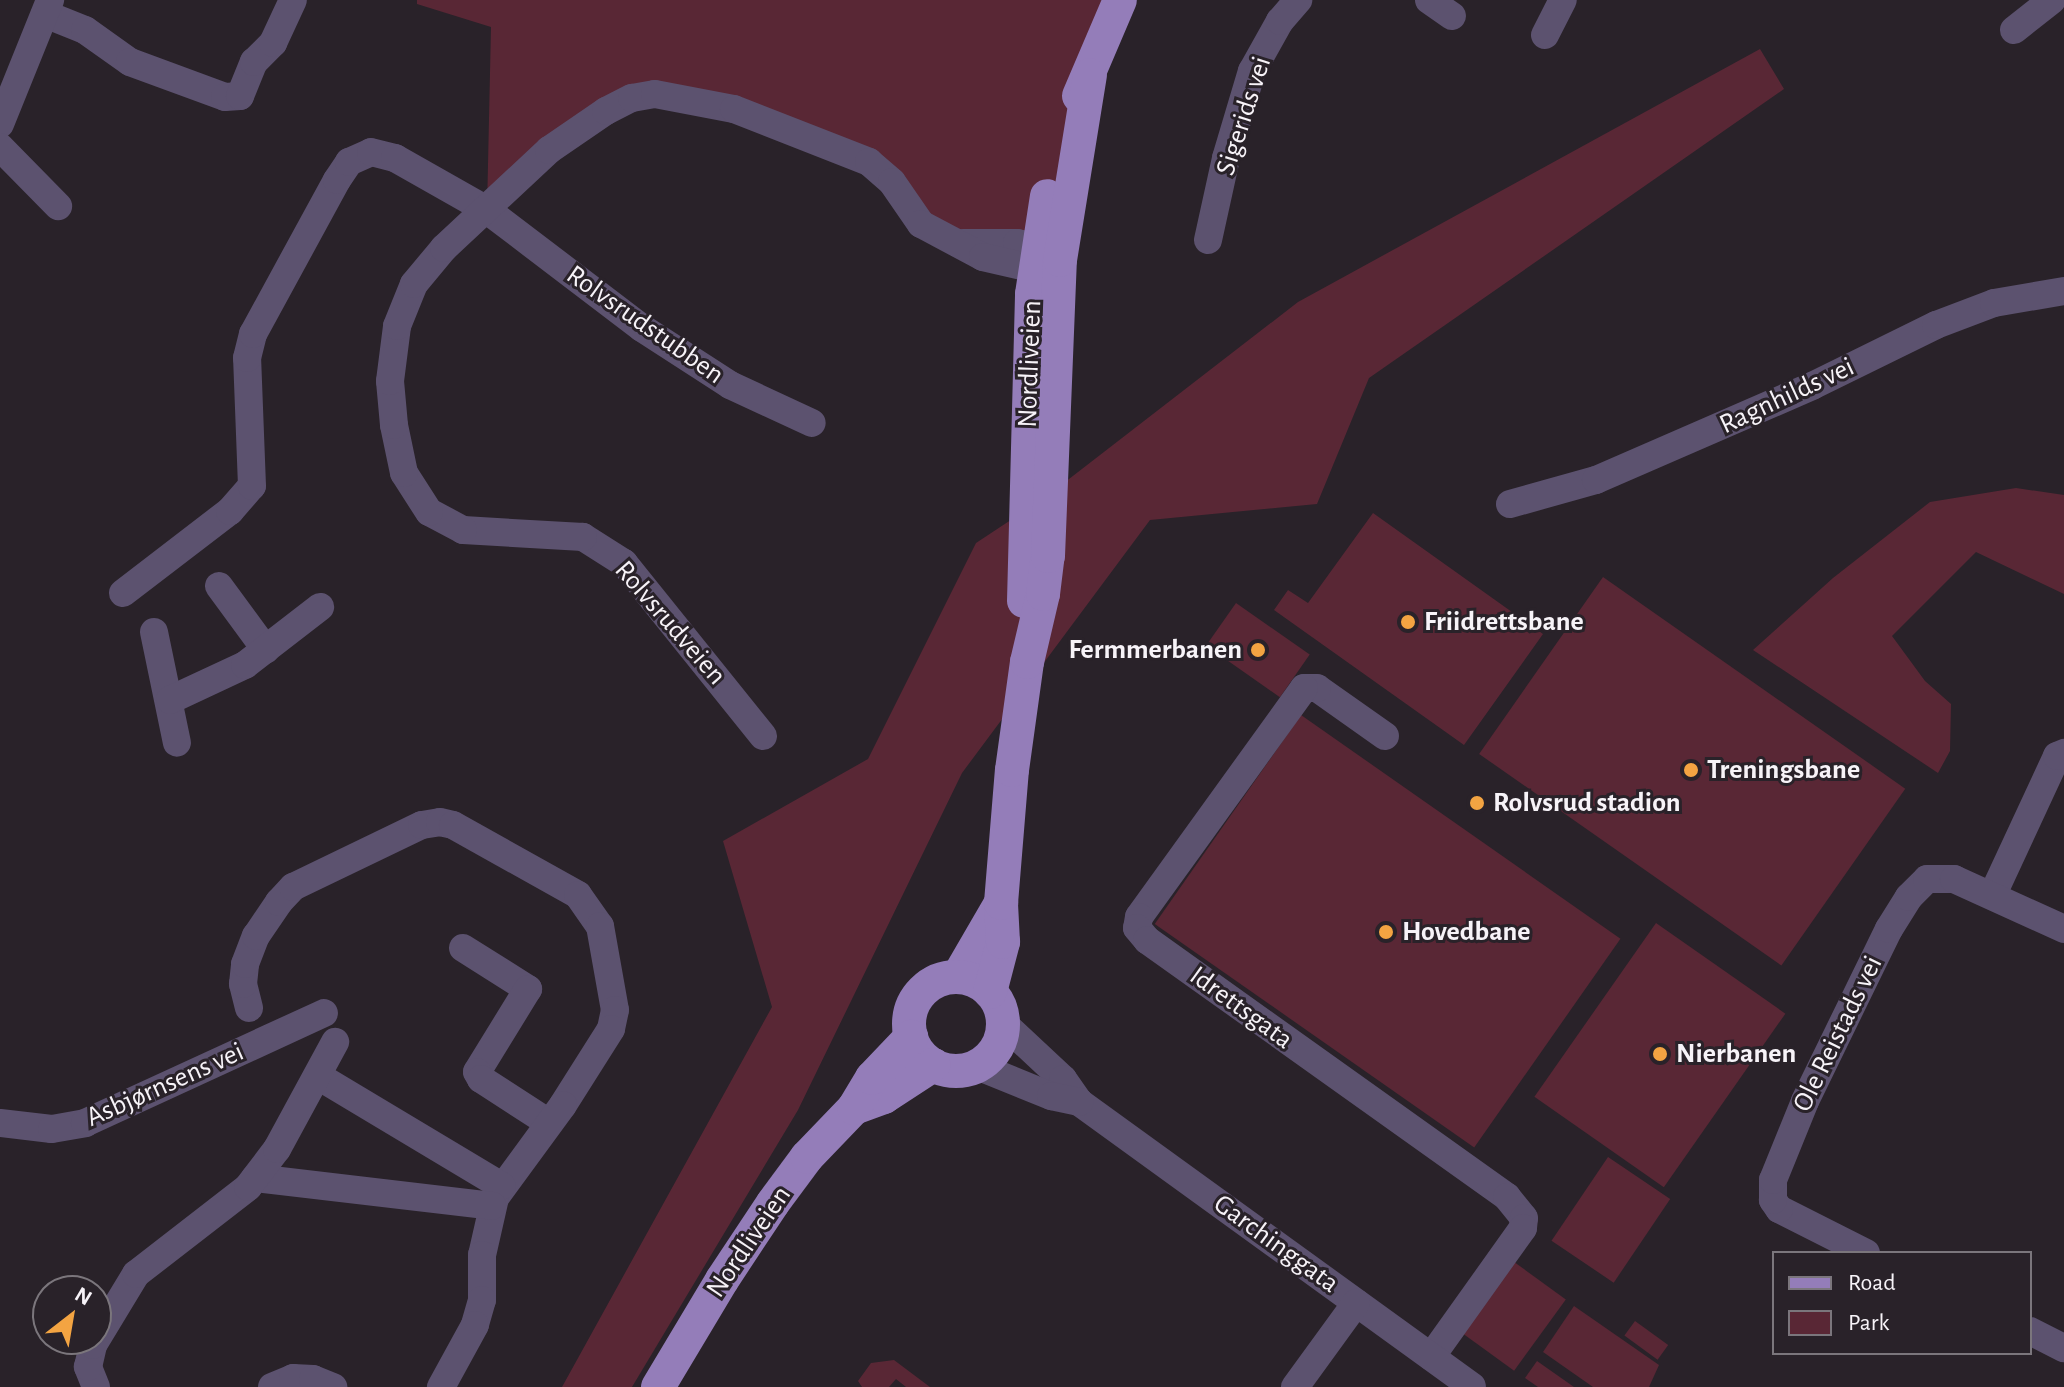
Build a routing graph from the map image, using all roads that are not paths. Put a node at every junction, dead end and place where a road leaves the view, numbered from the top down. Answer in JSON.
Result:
{"nodes":[{"id":1,"x":293,"y":0,"type":"edge"},
{"id":2,"x":1120,"y":0,"type":"edge"},
{"id":3,"x":1298,"y":0,"type":"edge"},
{"id":4,"x":1429,"y":0,"type":"edge"},
{"id":5,"x":1563,"y":0,"type":"edge"},
{"id":6,"x":2052,"y":0,"type":"edge"},
{"id":7,"x":44,"y":15,"type":"edge"},
{"id":8,"x":1452,"y":16,"type":"dead end"},
{"id":9,"x":2014,"y":30,"type":"dead end"},
{"id":10,"x":1545,"y":35,"type":"dead end"},
{"id":11,"x":0,"y":124,"type":"edge"},
{"id":12,"x":0,"y":147,"type":"edge"},
{"id":13,"x":58,"y":206,"type":"dead end"},
{"id":14,"x":487,"y":210,"type":"junction"},
{"id":15,"x":1208,"y":240,"type":"dead end"},
{"id":16,"x":1044,"y":259,"type":"junction"},
{"id":17,"x":2064,"y":291,"type":"edge"},
{"id":18,"x":812,"y":423,"type":"dead end"},
{"id":19,"x":1510,"y":504,"type":"dead end"},
{"id":20,"x":219,"y":586,"type":"dead end"},
{"id":21,"x":123,"y":593,"type":"dead end"},
{"id":22,"x":320,"y":607,"type":"dead end"},
{"id":23,"x":154,"y":632,"type":"dead end"},
{"id":24,"x":266,"y":650,"type":"junction"},
{"id":25,"x":170,"y":700,"type":"junction"},
{"id":26,"x":763,"y":736,"type":"dead end"},
{"id":27,"x":1385,"y":736,"type":"dead end"},
{"id":28,"x":177,"y":743,"type":"dead end"},
{"id":29,"x":2064,"y":753,"type":"edge"},
{"id":30,"x":1993,"y":894,"type":"junction"},
{"id":31,"x":1001,"y":903,"type":"junction"},
{"id":32,"x":2064,"y":929,"type":"edge"},
{"id":33,"x":463,"y":948,"type":"dead end"},
{"id":34,"x":958,"y":977,"type":"junction"},
{"id":35,"x":249,"y":1008,"type":"dead end"},
{"id":36,"x":996,"y":1008,"type":"junction"},
{"id":37,"x":324,"y":1013,"type":"dead end"},
{"id":38,"x":911,"y":1037,"type":"junction"},
{"id":39,"x":335,"y":1042,"type":"dead end"},
{"id":40,"x":933,"y":1065,"type":"junction"},
{"id":41,"x":977,"y":1066,"type":"junction"},
{"id":42,"x":318,"y":1076,"type":"junction"},
{"id":43,"x":1079,"y":1102,"type":"junction"},
{"id":44,"x":854,"y":1108,"type":"junction"},
{"id":45,"x":0,"y":1123,"type":"edge"},
{"id":46,"x":549,"y":1123,"type":"junction"},
{"id":47,"x":255,"y":1178,"type":"junction"},
{"id":48,"x":497,"y":1196,"type":"junction"},
{"id":49,"x":1862,"y":1251,"type":"edge"},
{"id":50,"x":1356,"y":1303,"type":"junction"},
{"id":51,"x":2032,"y":1332,"type":"edge"},
{"id":52,"x":2064,"y":1348,"type":"edge"},
{"id":53,"x":1431,"y":1357,"type":"junction"},
{"id":54,"x":96,"y":1387,"type":"edge"},
{"id":55,"x":272,"y":1387,"type":"edge"},
{"id":56,"x":333,"y":1387,"type":"edge"},
{"id":57,"x":441,"y":1387,"type":"edge"},
{"id":58,"x":658,"y":1387,"type":"edge"},
{"id":59,"x":1295,"y":1387,"type":"edge"},
{"id":60,"x":1472,"y":1387,"type":"edge"}],
"edges":[{"from":1,"to":7,"type":"street"},
{"from":2,"to":16,"type":"main road","name":"Nordliveien"},
{"from":3,"to":15,"type":"street","name":"Sigerids vei"},
{"from":4,"to":8,"type":"street"},
{"from":5,"to":10,"type":"street"},
{"from":6,"to":9,"type":"street"},
{"from":7,"to":11,"type":"street"},
{"from":12,"to":13,"type":"street"},
{"from":14,"to":16,"type":"street","name":"Rolvsrudveien"},
{"from":14,"to":18,"type":"street","name":"Rolvsrudstubben"},
{"from":14,"to":21,"type":"street"},
{"from":14,"to":26,"type":"street","name":"Rolvsrudveien"},
{"from":16,"to":31,"type":"main road","name":"Nordliveien"},
{"from":17,"to":19,"type":"street","name":"Ragnhilds vei"},
{"from":20,"to":24,"type":"street"},
{"from":22,"to":24,"type":"street"},
{"from":23,"to":25,"type":"street"},
{"from":24,"to":25,"type":"street"},
{"from":25,"to":28,"type":"street"},
{"from":27,"to":53,"type":"street","name":"Idrettsgata"},
{"from":29,"to":30,"type":"street"},
{"from":30,"to":32,"type":"street"},
{"from":30,"to":49,"type":"street","name":"Ole Reistads vei"},
{"from":31,"to":34,"type":"main road","name":"Nordliveien"},
{"from":31,"to":36,"type":"main road","name":"Nordliveien"},
{"from":33,"to":46,"type":"street"},
{"from":34,"to":36,"type":"main road"},
{"from":34,"to":38,"type":"main road"},
{"from":35,"to":46,"type":"street"},
{"from":36,"to":41,"type":"main road"},
{"from":36,"to":43,"type":"street","name":"Garchinggata"},
{"from":37,"to":45,"type":"street","name":"Asbjørnsens vei"},
{"from":38,"to":40,"type":"main road"},
{"from":38,"to":44,"type":"main road","name":"Nordliveien"},
{"from":39,"to":42,"type":"street"},
{"from":40,"to":41,"type":"main road"},
{"from":40,"to":44,"type":"main road","name":"Nordliveien"},
{"from":41,"to":43,"type":"street","name":"Garchinggata"},
{"from":42,"to":47,"type":"street"},
{"from":42,"to":48,"type":"street"},
{"from":43,"to":50,"type":"street","name":"Garchinggata"},
{"from":44,"to":58,"type":"main road","name":"Nordliveien"},
{"from":46,"to":48,"type":"street"},
{"from":47,"to":48,"type":"street"},
{"from":47,"to":54,"type":"street"},
{"from":48,"to":57,"type":"street"},
{"from":50,"to":53,"type":"street","name":"Garchinggata"},
{"from":50,"to":59,"type":"street"},
{"from":51,"to":52,"type":"street"},
{"from":53,"to":60,"type":"street","name":"Garchinggata"},
{"from":55,"to":56,"type":"street"}]}
